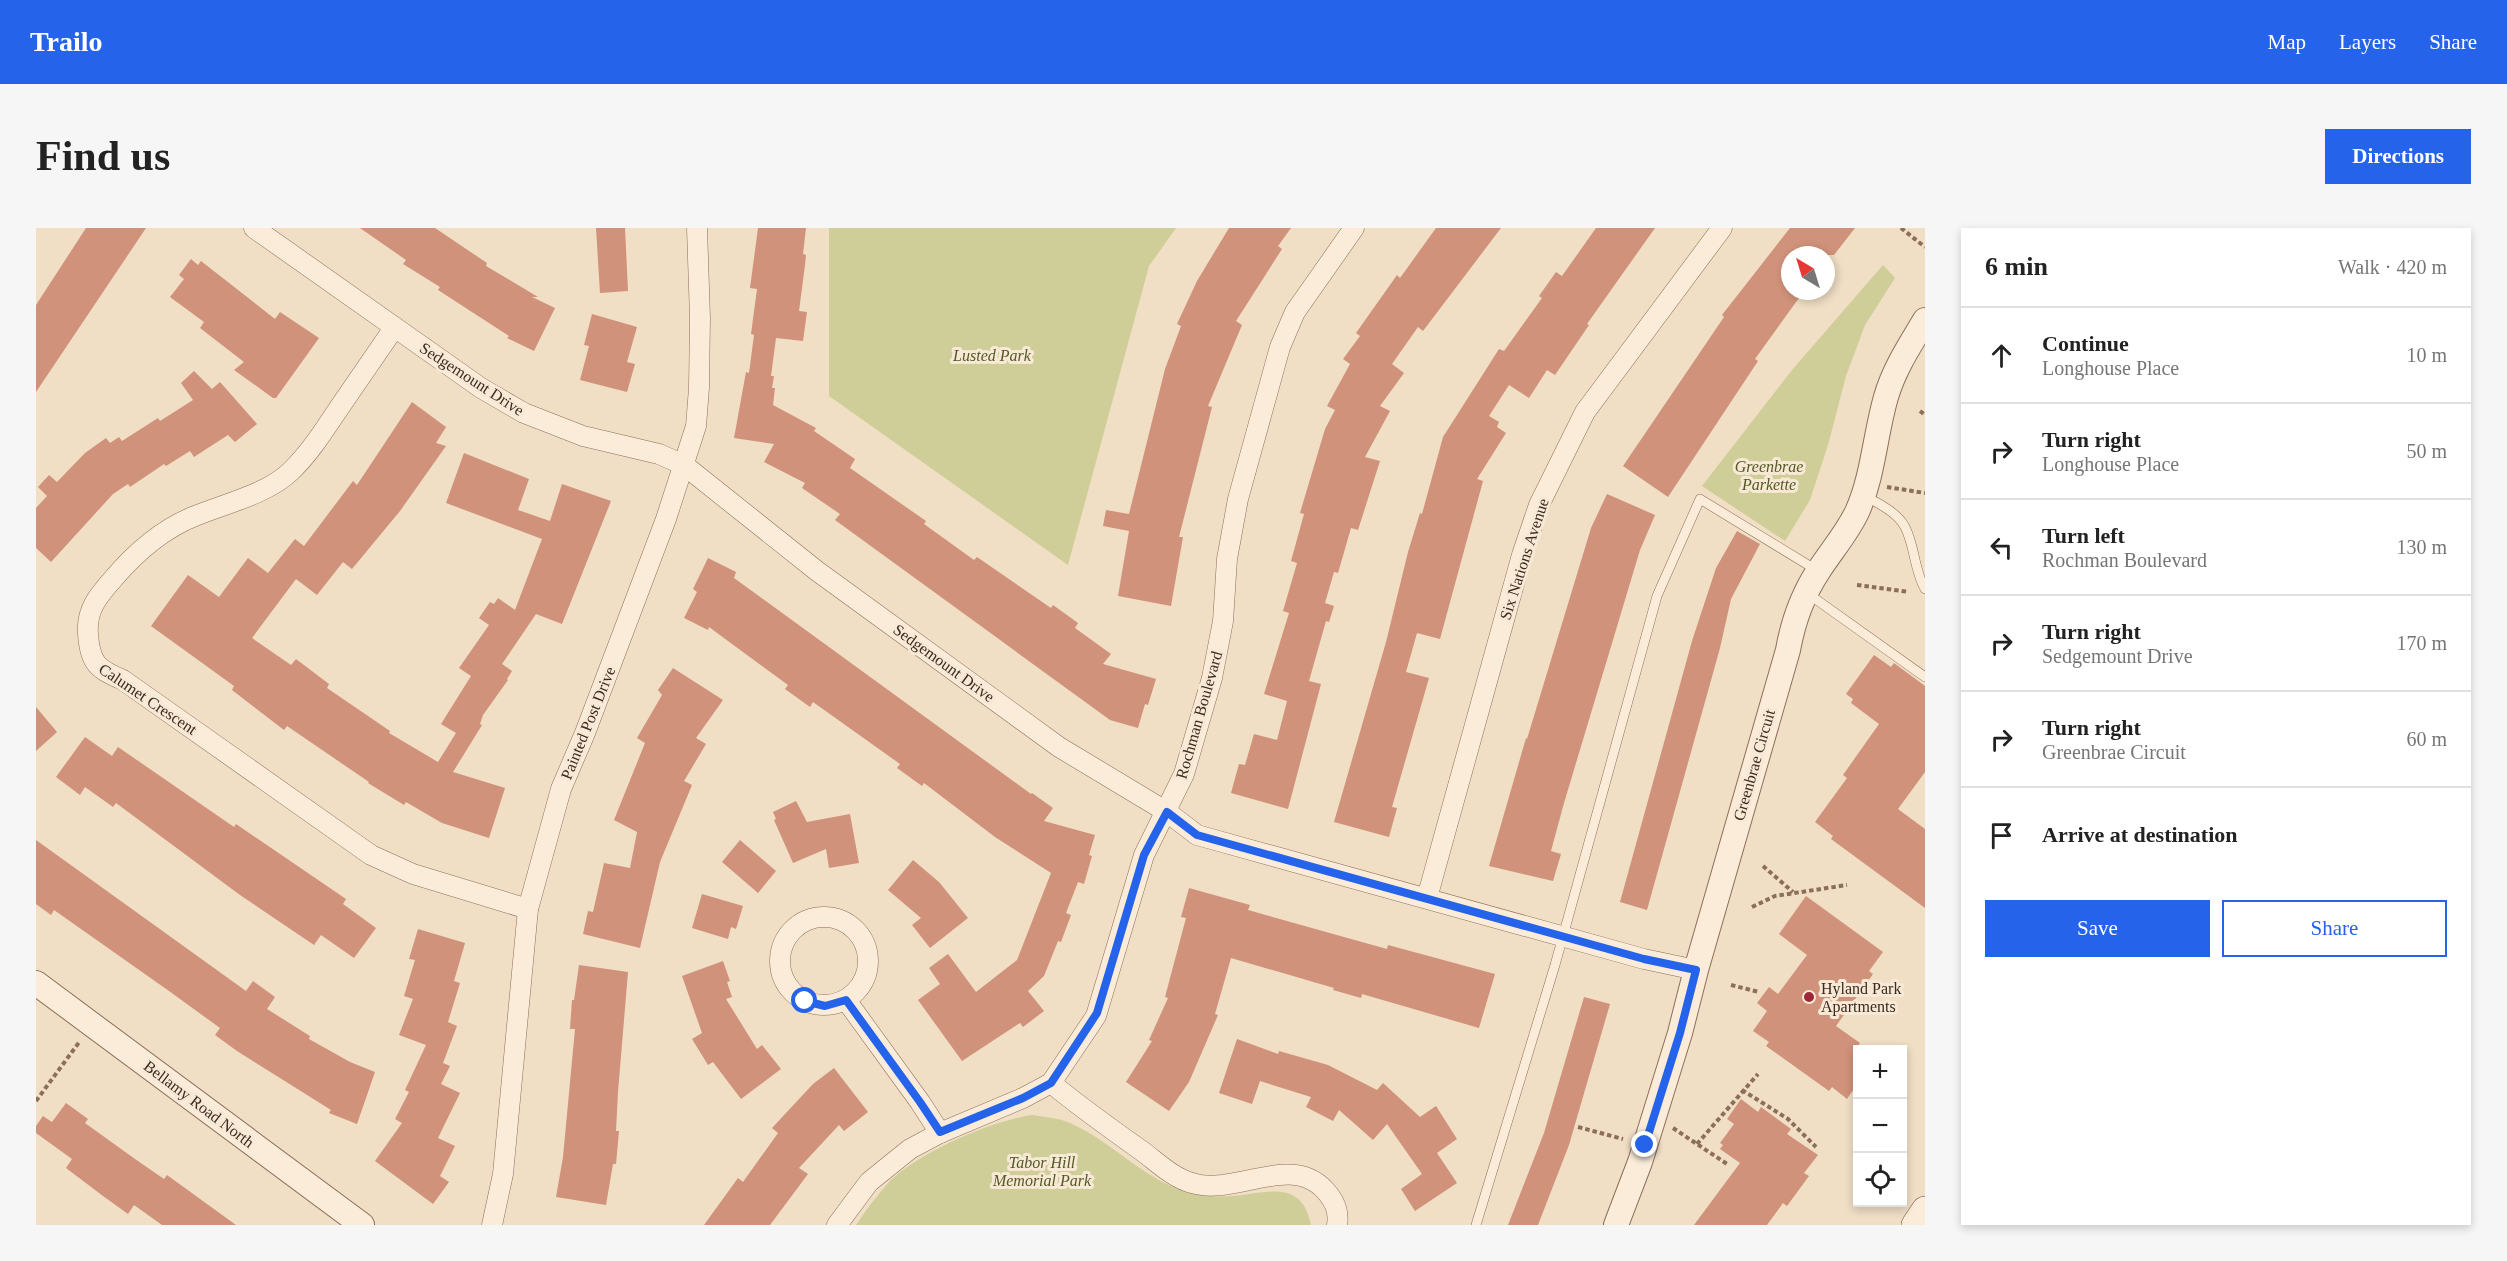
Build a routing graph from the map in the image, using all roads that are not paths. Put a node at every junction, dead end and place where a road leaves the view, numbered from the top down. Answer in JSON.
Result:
{"nodes":[{"id":1,"x":255,"y":228,"type":"edge"},
{"id":2,"x":697,"y":228,"type":"edge"},
{"id":3,"x":1354,"y":228,"type":"edge"},
{"id":4,"x":1722,"y":228,"type":"edge"},
{"id":5,"x":1925,"y":320,"type":"edge"},
{"id":6,"x":394,"y":328,"type":"junction"},
{"id":7,"x":684,"y":465,"type":"junction"},
{"id":8,"x":1864,"y":489,"type":"junction"},
{"id":9,"x":1813,"y":582,"type":"junction"},
{"id":10,"x":1925,"y":589,"type":"edge"},
{"id":11,"x":1925,"y":677,"type":"edge"},
{"id":12,"x":1167,"y":812,"type":"junction"},
{"id":13,"x":1427,"y":898,"type":"junction"},
{"id":14,"x":528,"y":909,"type":"junction"},
{"id":15,"x":1562,"y":936,"type":"junction"},
{"id":16,"x":1696,"y":970,"type":"junction"},
{"id":17,"x":36,"y":982,"type":"edge"},
{"id":18,"x":846,"y":1000,"type":"junction"},
{"id":19,"x":1051,"y":1083,"type":"junction"},
{"id":20,"x":940,"y":1132,"type":"junction"},
{"id":21,"x":1925,"y":1210,"type":"edge"},
{"id":22,"x":362,"y":1225,"type":"edge"},
{"id":23,"x":492,"y":1225,"type":"edge"},
{"id":24,"x":837,"y":1225,"type":"edge"},
{"id":25,"x":1337,"y":1225,"type":"edge"},
{"id":26,"x":1476,"y":1225,"type":"edge"},
{"id":27,"x":1616,"y":1225,"type":"edge"},
{"id":28,"x":1915,"y":1225,"type":"edge"}],
"edges":[{"from":1,"to":6,"type":"street","name":"Sedgemount Drive"},
{"from":2,"to":7,"type":"street","name":"Painted Post Drive"},
{"from":3,"to":12,"type":"street","name":"Rochman Boulevard"},
{"from":4,"to":13,"type":"street","name":"Six Nations Avenue"},
{"from":5,"to":8,"type":"street","name":"Greenbrae Circuit"},
{"from":6,"to":7,"type":"street","name":"Sedgemount Drive"},
{"from":6,"to":14,"type":"street","name":"Calumet Crescent"},
{"from":7,"to":12,"type":"street","name":"Sedgemount Drive"},
{"from":7,"to":14,"type":"street","name":"Painted Post Drive"},
{"from":8,"to":9,"type":"street","name":"Greenbrae Circuit"},
{"from":8,"to":10,"type":"lane"},
{"from":9,"to":11,"type":"lane"},
{"from":9,"to":15,"type":"lane"},
{"from":9,"to":16,"type":"street","name":"Greenbrae Circuit"},
{"from":12,"to":13,"type":"street","name":"Sedgemount Drive"},
{"from":12,"to":19,"type":"street","name":"Rochman Boulevard"},
{"from":13,"to":15,"type":"street","name":"Sedgemount Drive"},
{"from":14,"to":23,"type":"street","name":"Painted Post Drive"},
{"from":15,"to":16,"type":"street","name":"Sedgemount Drive"},
{"from":15,"to":26,"type":"lane"},
{"from":16,"to":27,"type":"street","name":"Greenbrae Circuit"},
{"from":17,"to":22,"type":"street","name":"Bellamy Road North"},
{"from":18,"to":18,"type":"street"},
{"from":18,"to":20,"type":"street"},
{"from":19,"to":20,"type":"street","name":"Rochman Boulevard"},
{"from":19,"to":25,"type":"street"},
{"from":20,"to":24,"type":"street","name":"Rochman Boulevard"},
{"from":21,"to":28,"type":"main road"}]}
